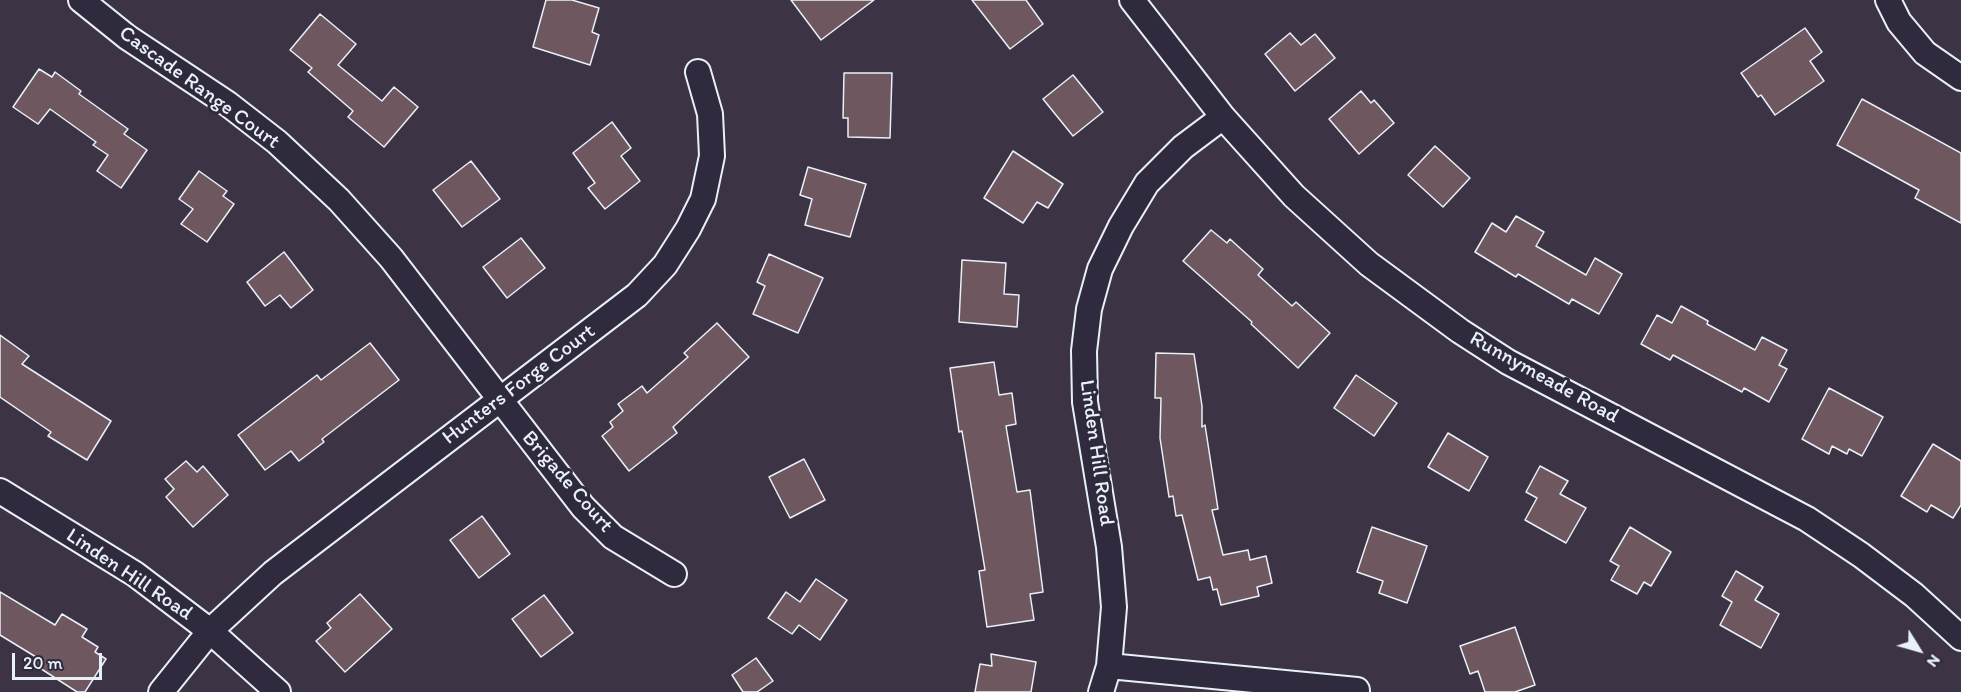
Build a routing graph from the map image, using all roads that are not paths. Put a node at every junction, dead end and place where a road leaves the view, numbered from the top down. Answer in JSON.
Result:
{"nodes":[{"id":1,"x":81,"y":0,"type":"edge"},
{"id":2,"x":1132,"y":0,"type":"edge"},
{"id":3,"x":1888,"y":0,"type":"edge"},
{"id":4,"x":698,"y":72,"type":"dead end"},
{"id":5,"x":1961,"y":78,"type":"edge"},
{"id":6,"x":1223,"y":117,"type":"junction"},
{"id":7,"x":499,"y":400,"type":"junction"},
{"id":8,"x":0,"y":491,"type":"edge"},
{"id":9,"x":674,"y":574,"type":"dead end"},
{"id":10,"x":210,"y":631,"type":"junction"},
{"id":11,"x":1960,"y":634,"type":"edge"},
{"id":12,"x":1109,"y":666,"type":"junction"},
{"id":13,"x":1357,"y":690,"type":"dead end"},
{"id":14,"x":161,"y":692,"type":"edge"},
{"id":15,"x":278,"y":692,"type":"edge"},
{"id":16,"x":1101,"y":692,"type":"edge"}],
"edges":[{"from":1,"to":7,"type":"street","name":"Cascade Range Court"},
{"from":2,"to":6,"type":"street","name":"Runnymeade Road"},
{"from":3,"to":5,"type":"street"},
{"from":4,"to":7,"type":"street","name":"Hunters Forge Court"},
{"from":6,"to":11,"type":"street","name":"Runnymeade Road"},
{"from":6,"to":12,"type":"street","name":"Linden Hill Road"},
{"from":7,"to":9,"type":"street","name":"Brigade Court"},
{"from":7,"to":10,"type":"street","name":"Hunters Forge Court"},
{"from":8,"to":10,"type":"street","name":"Linden Hill Road"},
{"from":10,"to":14,"type":"street","name":"Hunters Forge Court"},
{"from":10,"to":15,"type":"street","name":"Linden Hill Road"},
{"from":12,"to":13,"type":"street"},
{"from":12,"to":16,"type":"street","name":"Linden Hill Road"}]}
